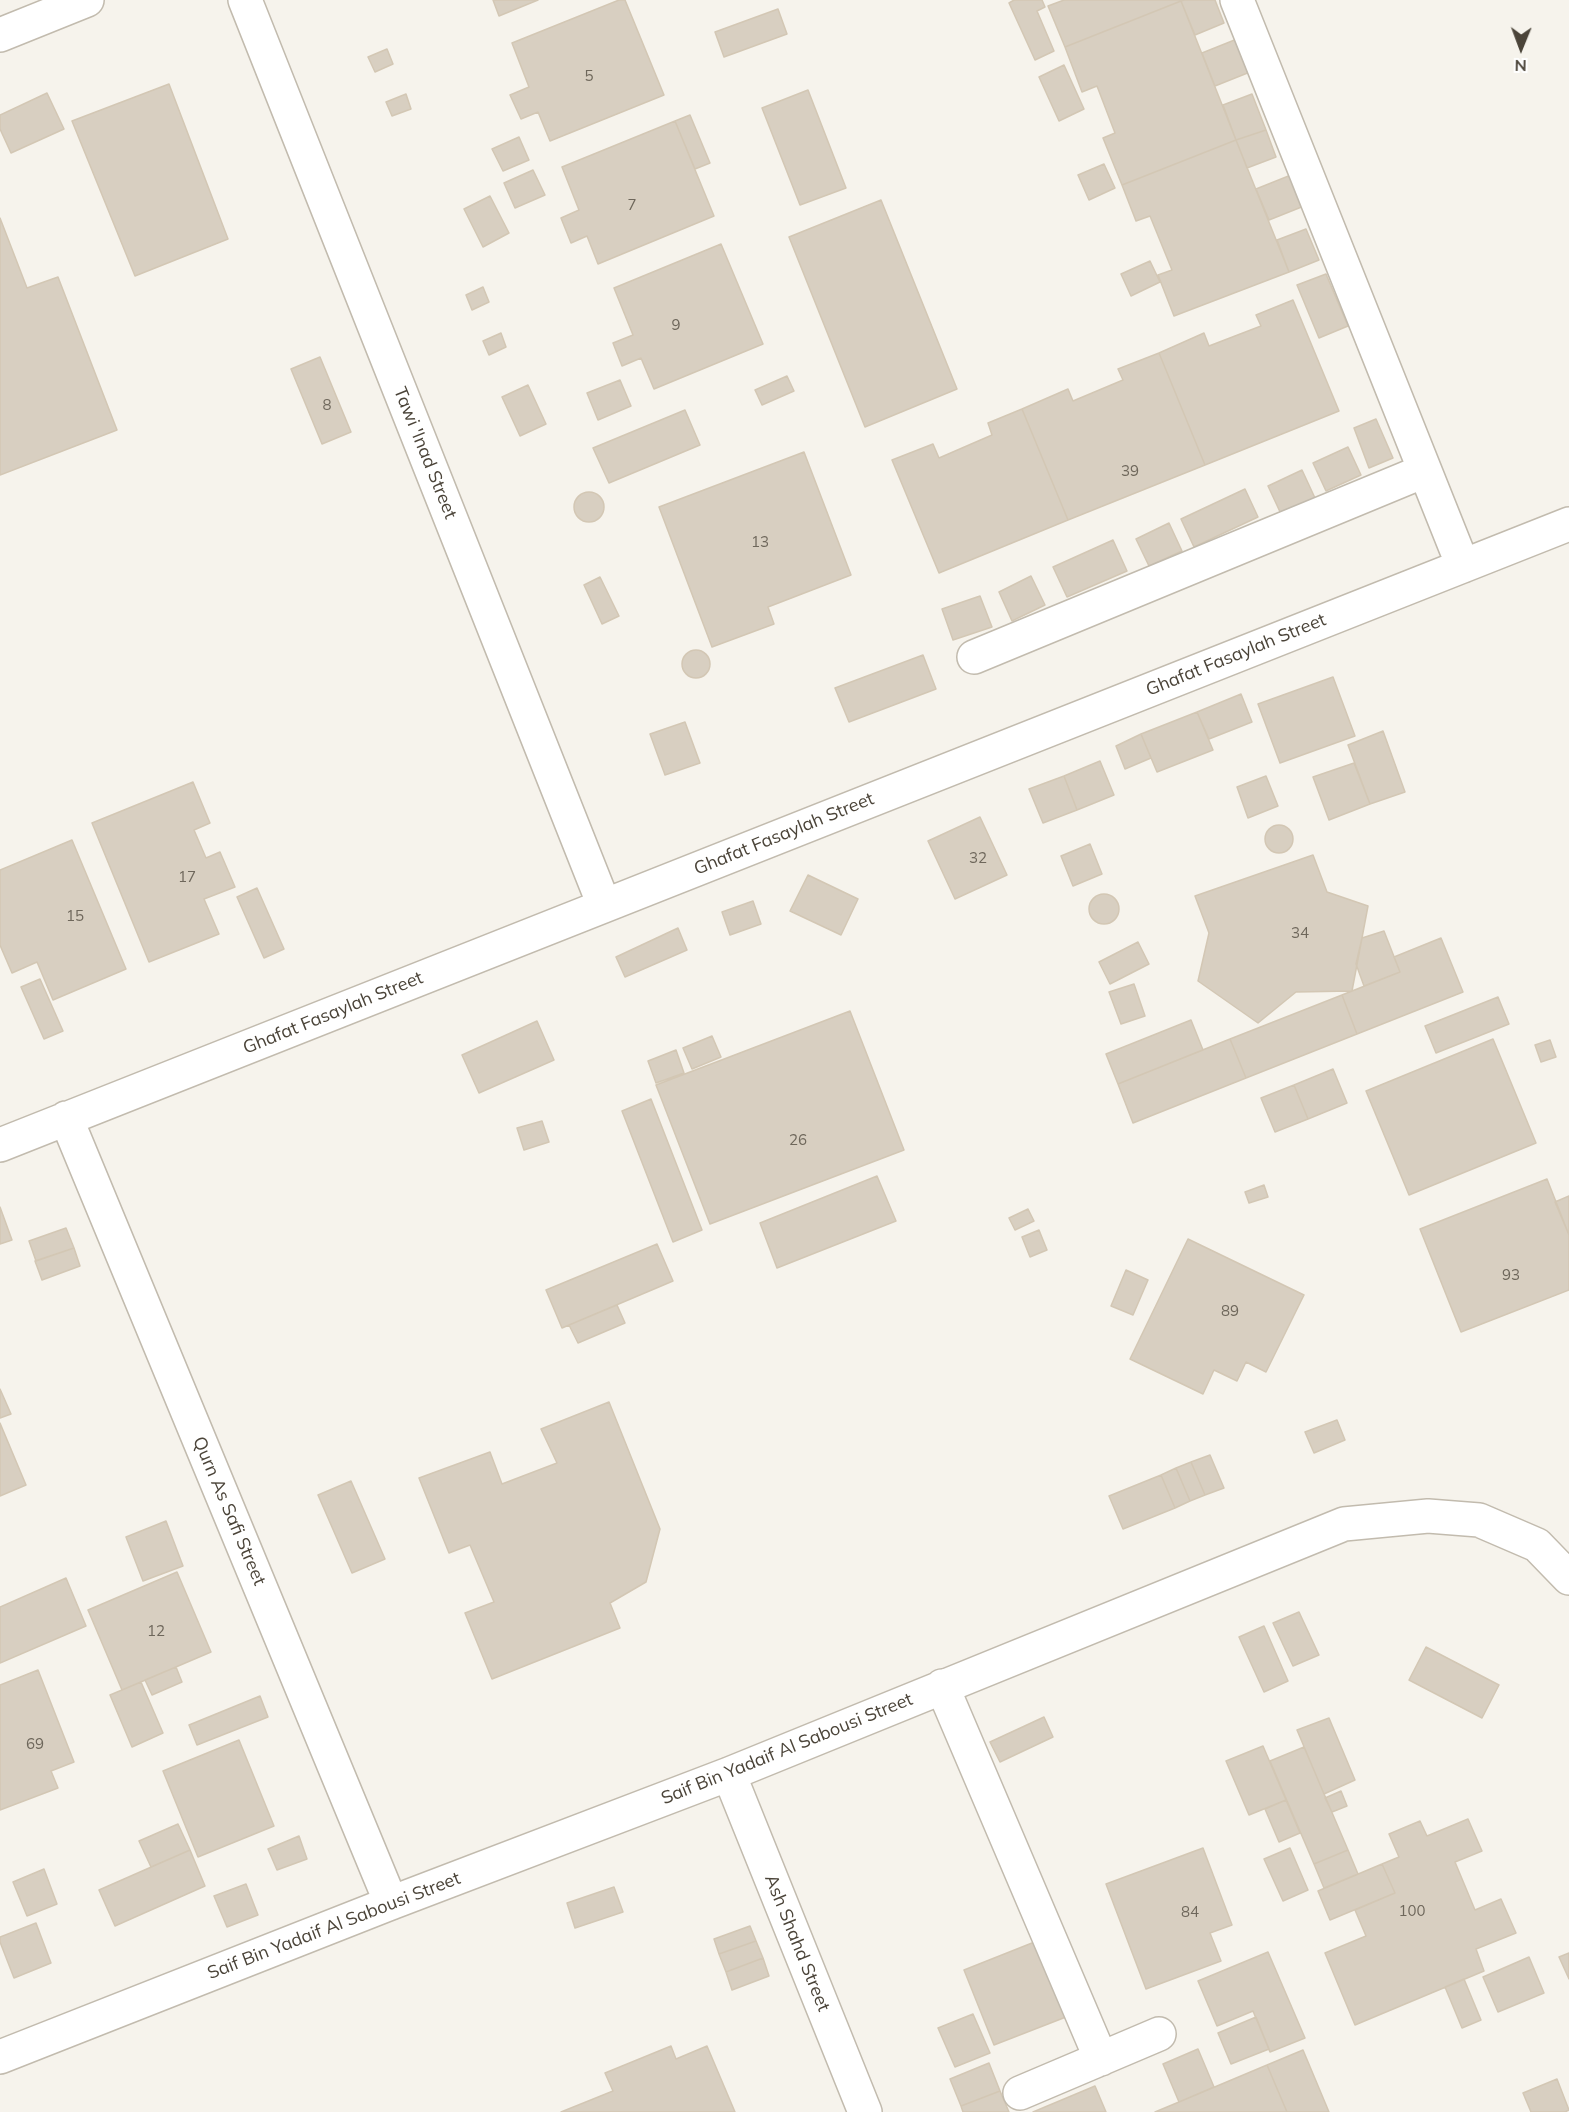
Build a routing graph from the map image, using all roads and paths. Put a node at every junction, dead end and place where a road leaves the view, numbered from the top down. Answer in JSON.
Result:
{"nodes":[{"id":1,"x":87,"y":0,"type":"edge"},
{"id":2,"x":245,"y":0,"type":"edge"},
{"id":3,"x":1237,"y":0,"type":"edge"},
{"id":4,"x":0,"y":35,"type":"edge"},
{"id":5,"x":1424,"y":471,"type":"junction"},
{"id":6,"x":1569,"y":524,"type":"edge"},
{"id":7,"x":1462,"y":566,"type":"junction"},
{"id":8,"x":974,"y":657,"type":"dead end"},
{"id":9,"x":604,"y":905,"type":"junction"},
{"id":10,"x":66,"y":1119,"type":"junction"},
{"id":11,"x":0,"y":1144,"type":"edge"},
{"id":12,"x":1569,"y":1578,"type":"edge"},
{"id":13,"x":942,"y":1686,"type":"junction"},
{"id":14,"x":729,"y":1774,"type":"junction"},
{"id":15,"x":391,"y":1903,"type":"junction"},
{"id":16,"x":1159,"y":2034,"type":"dead end"},
{"id":17,"x":0,"y":2057,"type":"edge"},
{"id":18,"x":1101,"y":2059,"type":"junction"},
{"id":19,"x":1020,"y":2093,"type":"dead end"},
{"id":20,"x":865,"y":2112,"type":"edge"}],
"edges":[{"from":1,"to":4,"type":"street"},
{"from":2,"to":9,"type":"street","name":"Tawi 'Inad Street"},
{"from":3,"to":5,"type":"street"},
{"from":5,"to":7,"type":"street"},
{"from":5,"to":8,"type":"street"},
{"from":6,"to":7,"type":"street","name":"Ghafat Fasaylah Street"},
{"from":7,"to":9,"type":"street","name":"Ghafat Fasaylah Street"},
{"from":9,"to":10,"type":"street","name":"Ghafat Fasaylah Street"},
{"from":10,"to":11,"type":"street","name":"Ghafat Fasaylah Street"},
{"from":10,"to":15,"type":"street","name":"Qurn As Safi Street"},
{"from":12,"to":13,"type":"street","name":"Saif Bin Yadaif Al Sabousi Street"},
{"from":13,"to":14,"type":"street","name":"Saif Bin Yadaif Al Sabousi Street"},
{"from":13,"to":18,"type":"street"},
{"from":14,"to":15,"type":"street","name":"Saif Bin Yadaif Al Sabousi Street"},
{"from":14,"to":20,"type":"street","name":"Ash Shahd Street"},
{"from":15,"to":17,"type":"street","name":"Saif Bin Yadaif Al Sabousi Street"},
{"from":16,"to":18,"type":"street"},
{"from":18,"to":19,"type":"street"}]}
